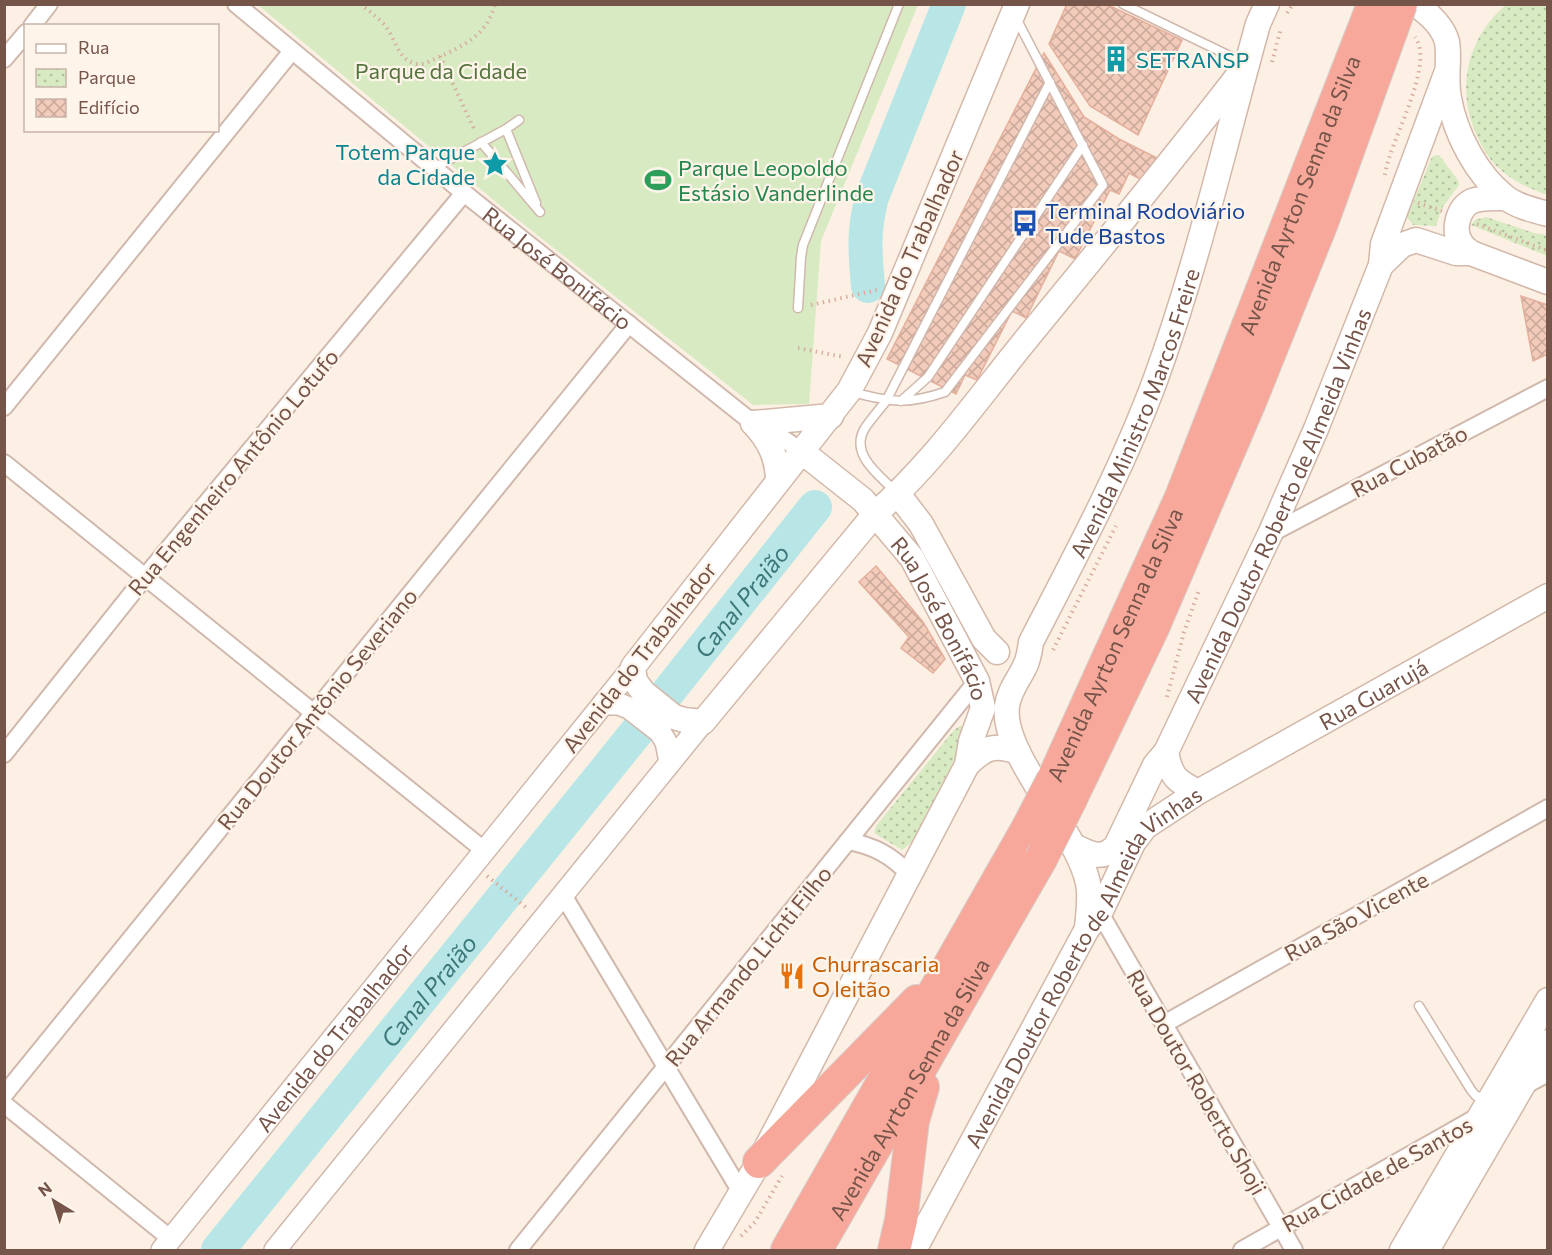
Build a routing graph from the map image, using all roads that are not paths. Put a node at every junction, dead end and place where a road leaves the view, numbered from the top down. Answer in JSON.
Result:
{"nodes":[{"id":1,"x":49,"y":4,"type":"edge"},
{"id":2,"x":236,"y":4,"type":"edge"},
{"id":3,"x":899,"y":4,"type":"edge"},
{"id":4,"x":1123,"y":4,"type":"edge"},
{"id":5,"x":1267,"y":4,"type":"edge"},
{"id":6,"x":1415,"y":4,"type":"edge"},
{"id":7,"x":1015,"y":9,"type":"edge"},
{"id":8,"x":1384,"y":14,"type":"edge"},
{"id":9,"x":34,"y":24,"type":"edge"},
{"id":10,"x":24,"y":35,"type":"edge"},
{"id":11,"x":292,"y":51,"type":"junction"},
{"id":12,"x":4,"y":59,"type":"edge"},
{"id":13,"x":1247,"y":64,"type":"junction"},
{"id":14,"x":1446,"y":74,"type":"junction"},
{"id":15,"x":1050,"y":82,"type":"junction"},
{"id":16,"x":519,"y":120,"type":"dead end"},
{"id":17,"x":506,"y":129,"type":"junction"},
{"id":18,"x":481,"y":142,"type":"junction"},
{"id":19,"x":1083,"y":145,"type":"junction"},
{"id":20,"x":433,"y":168,"type":"junction"},
{"id":21,"x":464,"y":193,"type":"junction"},
{"id":22,"x":1505,"y":198,"type":"junction"},
{"id":23,"x":1548,"y":214,"type":"edge"},
{"id":24,"x":1471,"y":253,"type":"junction"},
{"id":25,"x":1381,"y":265,"type":"junction"},
{"id":26,"x":1548,"y":282,"type":"edge"},
{"id":27,"x":798,"y":308,"type":"road end"},
{"id":28,"x":629,"y":324,"type":"junction"},
{"id":29,"x":1548,"y":388,"type":"edge"},
{"id":30,"x":849,"y":391,"type":"junction"},
{"id":31,"x":886,"y":401,"type":"junction"},
{"id":32,"x":901,"y":401,"type":"junction"},
{"id":33,"x":4,"y":407,"type":"edge"},
{"id":34,"x":831,"y":416,"type":"junction"},
{"id":35,"x":753,"y":423,"type":"junction"},
{"id":36,"x":801,"y":451,"type":"junction"},
{"id":37,"x":4,"y":463,"type":"edge"},
{"id":38,"x":778,"y":479,"type":"junction"},
{"id":39,"x":898,"y":494,"type":"junction"},
{"id":40,"x":875,"y":514,"type":"junction"},
{"id":41,"x":1270,"y":534,"type":"junction"},
{"id":42,"x":145,"y":577,"type":"junction"},
{"id":43,"x":1548,"y":596,"type":"edge"},
{"id":44,"x":1031,"y":642,"type":"junction"},
{"id":45,"x":997,"y":652,"type":"junction"},
{"id":46,"x":964,"y":658,"type":"junction"},
{"id":47,"x":633,"y":666,"type":"junction"},
{"id":48,"x":977,"y":681,"type":"junction"},
{"id":49,"x":636,"y":700,"type":"junction"},
{"id":50,"x":603,"y":704,"type":"junction"},
{"id":51,"x":314,"y":713,"type":"junction"},
{"id":52,"x":703,"y":722,"type":"junction"},
{"id":53,"x":667,"y":725,"type":"junction"},
{"id":54,"x":1018,"y":752,"type":"junction"},
{"id":55,"x":1166,"y":752,"type":"junction"},
{"id":56,"x":4,"y":754,"type":"edge"},
{"id":57,"x":670,"y":762,"type":"junction"},
{"id":58,"x":967,"y":765,"type":"junction"},
{"id":59,"x":1061,"y":790,"type":"junction"},
{"id":60,"x":1198,"y":792,"type":"junction"},
{"id":61,"x":1548,"y":808,"type":"edge"},
{"id":62,"x":848,"y":841,"type":"junction"},
{"id":63,"x":1076,"y":847,"type":"junction"},
{"id":64,"x":485,"y":851,"type":"junction"},
{"id":65,"x":909,"y":874,"type":"junction"},
{"id":66,"x":563,"y":895,"type":"junction"},
{"id":67,"x":1093,"y":921,"type":"junction"},
{"id":68,"x":967,"y":936,"type":"junction"},
{"id":69,"x":1548,"y":1000,"type":"edge"},
{"id":70,"x":1419,"y":1006,"type":"dead end"},
{"id":71,"x":1164,"y":1024,"type":"junction"},
{"id":72,"x":1548,"y":1042,"type":"edge"},
{"id":73,"x":936,"y":1043,"type":"junction"},
{"id":74,"x":666,"y":1066,"type":"junction"},
{"id":75,"x":1548,"y":1073,"type":"edge"},
{"id":76,"x":1523,"y":1086,"type":"junction"},
{"id":77,"x":4,"y":1095,"type":"edge"},
{"id":78,"x":4,"y":1104,"type":"edge"},
{"id":79,"x":1485,"y":1107,"type":"junction"},
{"id":80,"x":759,"y":1162,"type":"junction"},
{"id":81,"x":741,"y":1192,"type":"junction"},
{"id":82,"x":1281,"y":1228,"type":"junction"},
{"id":83,"x":166,"y":1245,"type":"edge"},
{"id":84,"x":275,"y":1251,"type":"edge"},
{"id":85,"x":518,"y":1251,"type":"edge"},
{"id":86,"x":708,"y":1251,"type":"edge"},
{"id":87,"x":787,"y":1251,"type":"edge"},
{"id":88,"x":816,"y":1251,"type":"edge"},
{"id":89,"x":894,"y":1251,"type":"edge"},
{"id":90,"x":914,"y":1251,"type":"edge"},
{"id":91,"x":1242,"y":1251,"type":"edge"},
{"id":92,"x":1294,"y":1251,"type":"edge"},
{"id":93,"x":1402,"y":1251,"type":"edge"},
{"id":94,"x":1427,"y":1251,"type":"edge"}],
"edges":[{"from":1,"to":9,"type":"street"},
{"from":2,"to":11,"type":"street","name":"Rua José Bonifácio"},
{"from":3,"to":27,"type":"lane"},
{"from":4,"to":13,"type":"lane"},
{"from":5,"to":13,"type":"main road","name":"Avenida Ministro Marcos Freire"},
{"from":6,"to":14,"type":"main road"},
{"from":7,"to":15,"type":"lane"},
{"from":7,"to":30,"type":"main road","name":"Avenida do Trabalhador"},
{"from":8,"to":59,"type":"highway","name":"Avenida Ayrton Senna da Silva"},
{"from":10,"to":12,"type":"street"},
{"from":11,"to":20,"type":"street","name":"Rua José Bonifácio"},
{"from":11,"to":33,"type":"street"},
{"from":13,"to":39,"type":"main road"},
{"from":13,"to":44,"type":"main road","name":"Avenida Ministro Marcos Freire"},
{"from":14,"to":22,"type":"main road"},
{"from":14,"to":25,"type":"main road"},
{"from":15,"to":19,"type":"lane"},
{"from":15,"to":31,"type":"lane"},
{"from":16,"to":17,"type":"lane"},
{"from":17,"to":18,"type":"lane"},
{"from":17,"to":18,"type":"lane"},
{"from":18,"to":20,"type":"lane"},
{"from":19,"to":32,"type":"lane"},
{"from":19,"to":32,"type":"lane"},
{"from":20,"to":21,"type":"street","name":"Rua José Bonifácio"},
{"from":21,"to":28,"type":"street","name":"Rua José Bonifácio"},
{"from":21,"to":42,"type":"street","name":"Rua Engenheiro Antônio Lotufo"},
{"from":22,"to":23,"type":"main road"},
{"from":22,"to":24,"type":"main road"},
{"from":24,"to":25,"type":"main road"},
{"from":24,"to":26,"type":"main road"},
{"from":25,"to":41,"type":"main road","name":"Avenida Doutor Roberto de Almeida Vinhas"},
{"from":28,"to":35,"type":"street","name":"Rua José Bonifácio"},
{"from":28,"to":51,"type":"street","name":"Rua Doutor Antônio Severiano"},
{"from":29,"to":41,"type":"street","name":"Rua Cubatão"},
{"from":30,"to":31,"type":"lane"},
{"from":30,"to":34,"type":"main road","name":"Avenida do Trabalhador"},
{"from":31,"to":32,"type":"lane"},
{"from":31,"to":39,"type":"lane"},
{"from":34,"to":35,"type":"main road"},
{"from":34,"to":36,"type":"main road","name":"Avenida do Trabalhador"},
{"from":35,"to":36,"type":"street","name":"Rua José Bonifácio"},
{"from":35,"to":38,"type":"main road"},
{"from":36,"to":38,"type":"main road","name":"Avenida do Trabalhador"},
{"from":36,"to":40,"type":"main road","name":"Rua José Bonifácio"},
{"from":37,"to":42,"type":"street"},
{"from":38,"to":47,"type":"main road","name":"Avenida do Trabalhador"},
{"from":39,"to":40,"type":"main road"},
{"from":39,"to":45,"type":"main road","name":"Rua José Bonifácio"},
{"from":40,"to":46,"type":"main road","name":"Rua José Bonifácio"},
{"from":40,"to":52,"type":"main road"},
{"from":41,"to":55,"type":"main road","name":"Avenida Doutor Roberto de Almeida Vinhas"},
{"from":42,"to":51,"type":"street"},
{"from":42,"to":56,"type":"street","name":"Rua Engenheiro Antônio Lotufo"},
{"from":43,"to":60,"type":"main road","name":"Rua Guarujá"},
{"from":44,"to":45,"type":"main road"},
{"from":44,"to":54,"type":"main road","name":"Avenida Ministro Marcos Freire"},
{"from":45,"to":46,"type":"main road"},
{"from":46,"to":48,"type":"main road","name":"Rua José Bonifácio"},
{"from":47,"to":49,"type":"main road"},
{"from":47,"to":50,"type":"street","name":"Avenida do Trabalhador"},
{"from":48,"to":58,"type":"main road","name":"Rua José Bonifácio"},
{"from":48,"to":62,"type":"street","name":"Rua Armando Lichti Filho"},
{"from":49,"to":50,"type":"street"},
{"from":49,"to":53,"type":"main road"},
{"from":50,"to":64,"type":"street","name":"Avenida do Trabalhador"},
{"from":51,"to":64,"type":"street"},
{"from":51,"to":77,"type":"street","name":"Rua Doutor Antônio Severiano"},
{"from":52,"to":53,"type":"main road"},
{"from":52,"to":57,"type":"street"},
{"from":53,"to":57,"type":"street"},
{"from":54,"to":58,"type":"main road"},
{"from":54,"to":63,"type":"main road","name":"Avenida Ministro Marcos Freire"},
{"from":55,"to":60,"type":"main road","name":"Avenida Doutor Roberto de Almeida Vinhas"},
{"from":55,"to":63,"type":"main road"},
{"from":57,"to":66,"type":"street"},
{"from":58,"to":65,"type":"main road"},
{"from":59,"to":68,"type":"highway","name":"Avenida Ayrton Senna da Silva","bridge":true},
{"from":59,"to":73,"type":"highway","name":"Avenida Ayrton Senna da Silva","bridge":true},
{"from":60,"to":67,"type":"main road","name":"Avenida Doutor Roberto de Almeida Vinhas"},
{"from":61,"to":71,"type":"street","name":"Rua São Vicente"},
{"from":62,"to":65,"type":"street"},
{"from":62,"to":74,"type":"street","name":"Rua Armando Lichti Filho"},
{"from":63,"to":67,"type":"main road","name":"Avenida Ministro Marcos Freire"},
{"from":64,"to":83,"type":"street","name":"Avenida do Trabalhador"},
{"from":65,"to":80,"type":"main road"},
{"from":66,"to":74,"type":"street"},
{"from":66,"to":84,"type":"street"},
{"from":67,"to":71,"type":"street","name":"Rua Doutor Roberto Shoji"},
{"from":67,"to":90,"type":"main road","name":"Avenida Doutor Roberto de Almeida Vinhas"},
{"from":68,"to":80,"type":"highway"},
{"from":68,"to":87,"type":"highway","name":"Avenida Ayrton Senna da Silva"},
{"from":69,"to":79,"type":"main road"},
{"from":70,"to":79,"type":"lane"},
{"from":71,"to":82,"type":"street","name":"Rua Doutor Roberto Shoji"},
{"from":72,"to":76,"type":"main road"},
{"from":73,"to":88,"type":"highway","name":"Avenida Ayrton Senna da Silva"},
{"from":73,"to":89,"type":"highway"},
{"from":74,"to":81,"type":"street"},
{"from":74,"to":85,"type":"street","name":"Rua Armando Lichti Filho"},
{"from":75,"to":76,"type":"street"},
{"from":76,"to":94,"type":"main road"},
{"from":78,"to":83,"type":"street"},
{"from":79,"to":82,"type":"street","name":"Rua Cidade de Santos"},
{"from":79,"to":93,"type":"main road"},
{"from":80,"to":81,"type":"main road"},
{"from":81,"to":86,"type":"main road"},
{"from":82,"to":91,"type":"street","name":"Rua Cidade de Santos"},
{"from":82,"to":92,"type":"street","name":"Rua Doutor Roberto Shoji"}]}
